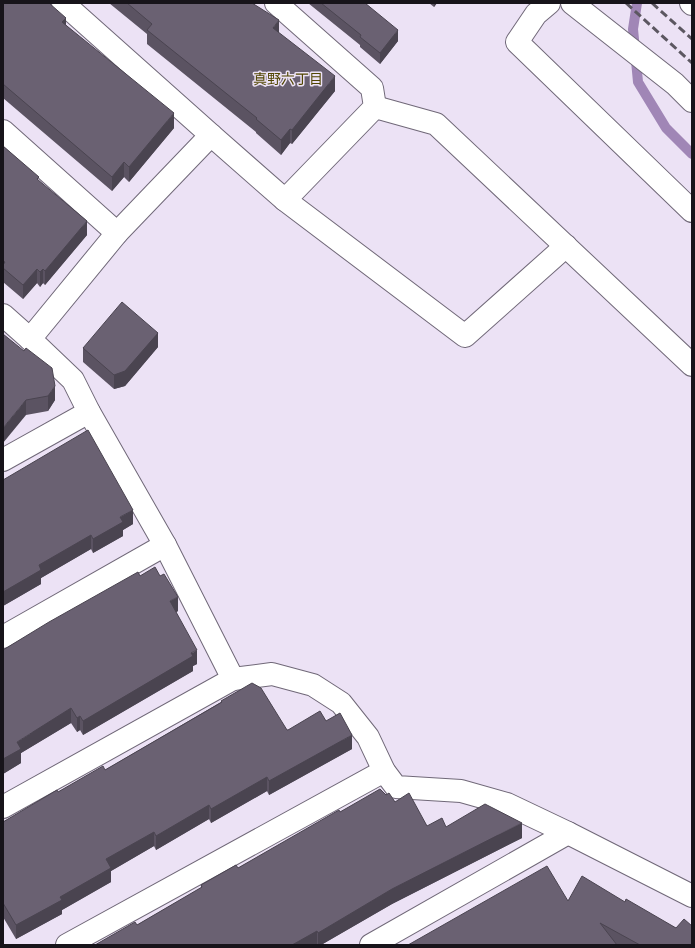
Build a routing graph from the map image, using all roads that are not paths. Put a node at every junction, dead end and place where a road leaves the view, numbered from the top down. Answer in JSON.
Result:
{"nodes":[{"id":1,"x":63,"y":3,"type":"edge"},
{"id":2,"x":276,"y":3,"type":"edge"},
{"id":3,"x":549,"y":3,"type":"edge"},
{"id":4,"x":572,"y":3,"type":"edge"},
{"id":5,"x":692,"y":101,"type":"edge"},
{"id":6,"x":375,"y":107,"type":"junction"},
{"id":7,"x":3,"y":131,"type":"edge"},
{"id":8,"x":211,"y":135,"type":"junction"},
{"id":9,"x":285,"y":200,"type":"junction"},
{"id":10,"x":692,"y":211,"type":"edge"},
{"id":11,"x":117,"y":233,"type":"junction"},
{"id":12,"x":566,"y":246,"type":"junction"},
{"id":13,"x":3,"y":315,"type":"edge"},
{"id":14,"x":30,"y":339,"type":"junction"},
{"id":15,"x":692,"y":365,"type":"edge"},
{"id":16,"x":89,"y":412,"type":"junction"},
{"id":17,"x":3,"y":460,"type":"edge"},
{"id":18,"x":165,"y":545,"type":"junction"},
{"id":19,"x":3,"y":637,"type":"edge"},
{"id":20,"x":233,"y":680,"type":"junction"},
{"id":21,"x":384,"y":771,"type":"junction"},
{"id":22,"x":3,"y":806,"type":"edge"},
{"id":23,"x":568,"y":833,"type":"junction"},
{"id":24,"x":692,"y":896,"type":"edge"},
{"id":25,"x":67,"y":945,"type":"edge"},
{"id":26,"x":371,"y":945,"type":"edge"}],
"edges":[{"from":1,"to":8,"type":"street"},
{"from":2,"to":6,"type":"street"},
{"from":3,"to":10,"type":"street"},
{"from":4,"to":5,"type":"street"},
{"from":6,"to":9,"type":"street"},
{"from":6,"to":12,"type":"street"},
{"from":7,"to":11,"type":"street"},
{"from":8,"to":9,"type":"street"},
{"from":8,"to":11,"type":"street"},
{"from":9,"to":12,"type":"street"},
{"from":11,"to":14,"type":"street"},
{"from":12,"to":15,"type":"street"},
{"from":13,"to":14,"type":"street"},
{"from":14,"to":16,"type":"street"},
{"from":16,"to":17,"type":"street"},
{"from":16,"to":18,"type":"street"},
{"from":18,"to":19,"type":"street"},
{"from":18,"to":20,"type":"street"},
{"from":20,"to":21,"type":"street"},
{"from":20,"to":22,"type":"street"},
{"from":21,"to":23,"type":"street"},
{"from":21,"to":25,"type":"street"},
{"from":23,"to":24,"type":"street"},
{"from":23,"to":26,"type":"street"}]}
